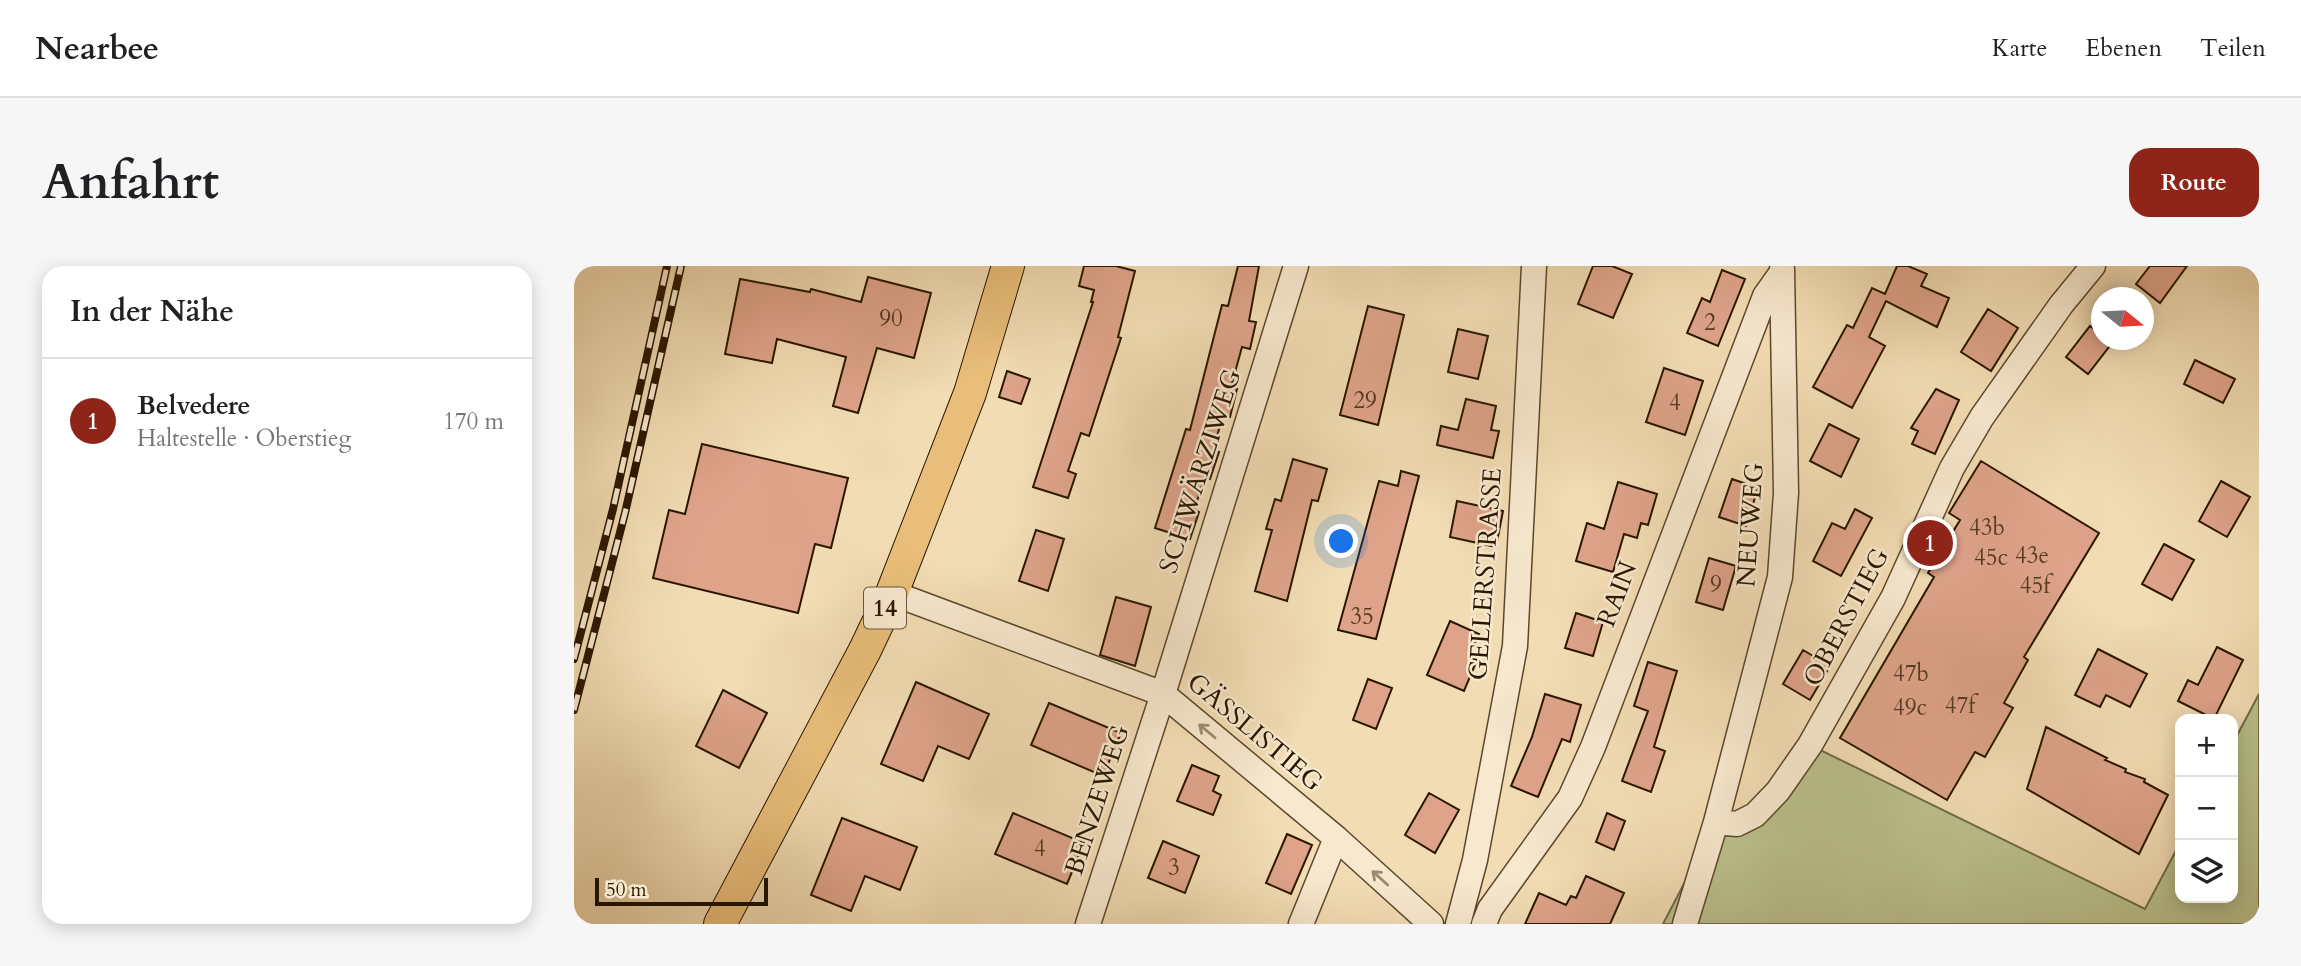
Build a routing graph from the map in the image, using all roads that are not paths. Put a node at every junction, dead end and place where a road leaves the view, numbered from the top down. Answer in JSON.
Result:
{"nodes":[{"id":1,"x":1008,"y":266,"type":"edge"},
{"id":2,"x":1296,"y":266,"type":"edge"},
{"id":3,"x":1534,"y":266,"type":"edge"},
{"id":4,"x":2093,"y":266,"type":"edge"},
{"id":5,"x":1782,"y":269,"type":"edge"},
{"id":6,"x":1749,"y":341,"type":"junction"},
{"id":7,"x":1782,"y":345,"type":"junction"},
{"id":8,"x":892,"y":593,"type":"junction"},
{"id":9,"x":1163,"y":694,"type":"junction"},
{"id":10,"x":1716,"y":822,"type":"junction"},
{"id":11,"x":1336,"y":838,"type":"junction"},
{"id":12,"x":720,"y":924,"type":"edge"},
{"id":13,"x":1088,"y":924,"type":"edge"},
{"id":14,"x":1301,"y":924,"type":"edge"},
{"id":15,"x":1431,"y":924,"type":"edge"},
{"id":16,"x":1458,"y":924,"type":"edge"},
{"id":17,"x":1483,"y":924,"type":"edge"},
{"id":18,"x":1685,"y":924,"type":"edge"}],
"edges":[{"from":1,"to":8,"type":"main road","number":"14"},
{"from":2,"to":9,"type":"street","name":"SCHWÄRZIWEG"},
{"from":3,"to":16,"type":"street","name":"GELLERSTRASSE"},
{"from":4,"to":10,"type":"street","name":"OBERSTIEG"},
{"from":5,"to":6,"type":"street","name":"RAIN"},
{"from":5,"to":7,"type":"street","name":"NEUWEG"},
{"from":6,"to":7,"type":"street"},
{"from":6,"to":17,"type":"street","name":"RAIN"},
{"from":7,"to":10,"type":"street","name":"NEUWEG"},
{"from":8,"to":9,"type":"street","name":"GÄSSLISTIEG"},
{"from":8,"to":12,"type":"main road","number":"14"},
{"from":11,"to":9,"type":"street","name":"GÄSSLISTIEG","one_way":true},
{"from":9,"to":13,"type":"street","name":"BENZEWEG"},
{"from":10,"to":18,"type":"street","name":"NEUWEG"},
{"from":11,"to":14,"type":"street"},
{"from":15,"to":11,"type":"street","name":"GÄSSLISTIEG","one_way":true}]}
